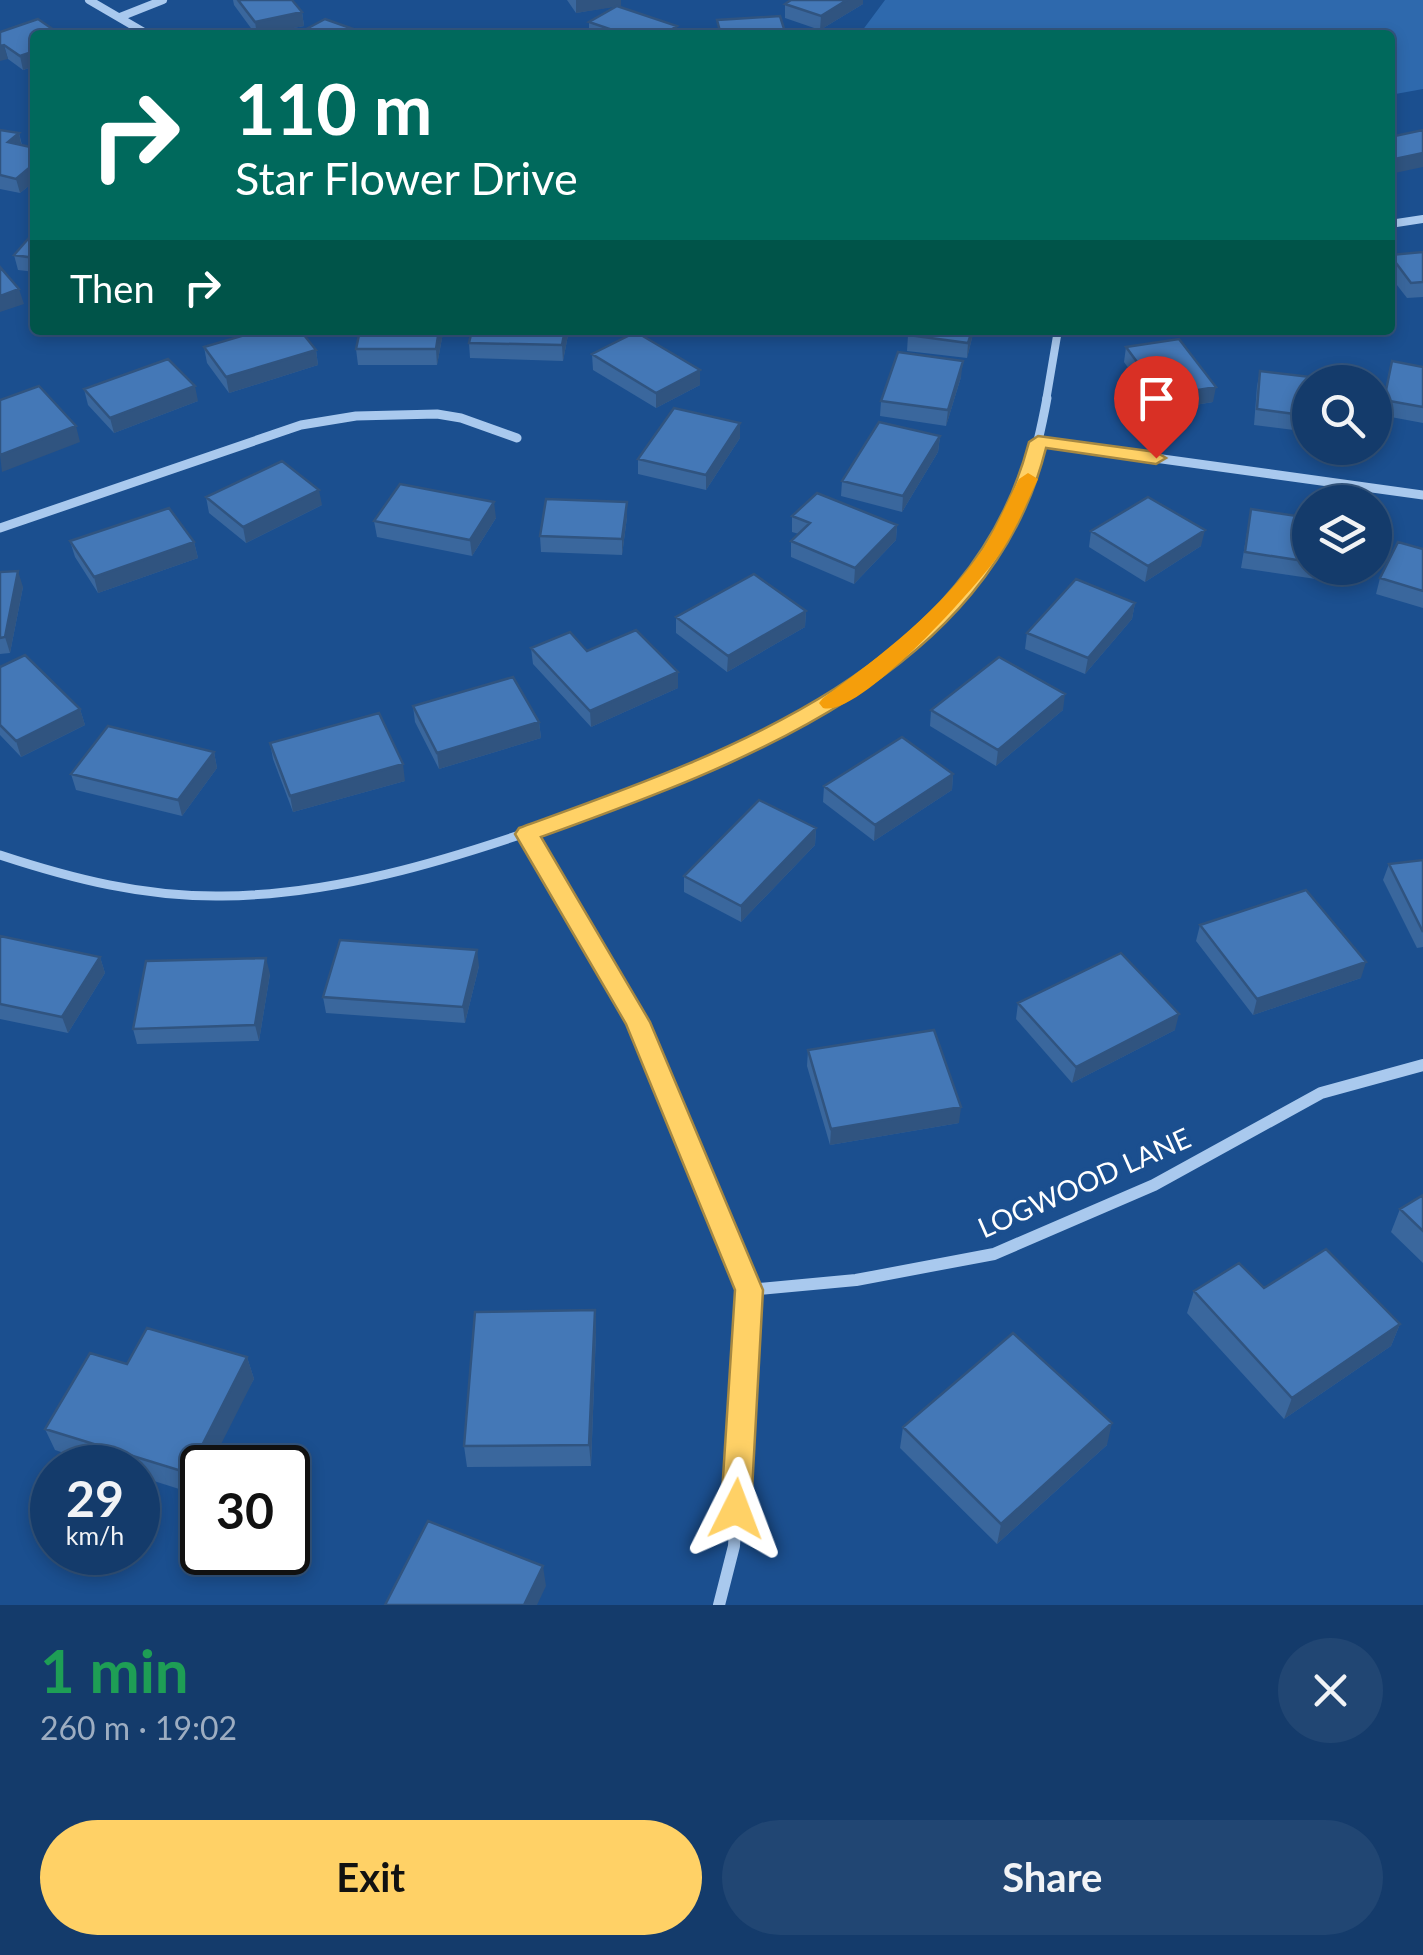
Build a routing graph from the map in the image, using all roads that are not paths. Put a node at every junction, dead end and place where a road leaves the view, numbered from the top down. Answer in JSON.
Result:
{"nodes":[{"id":1,"x":89,"y":0,"type":"edge"},
{"id":2,"x":163,"y":0,"type":"edge"},
{"id":3,"x":120,"y":17,"type":"junction"},
{"id":4,"x":142,"y":30,"type":"edge"},
{"id":5,"x":1423,"y":219,"type":"edge"},
{"id":6,"x":1395,"y":223,"type":"edge"},
{"id":7,"x":1057,"y":335,"type":"edge"},
{"id":8,"x":518,"y":438,"type":"dead end"},
{"id":9,"x":1038,"y":442,"type":"junction"},
{"id":10,"x":1423,"y":495,"type":"edge"},
{"id":11,"x":0,"y":528,"type":"edge"},
{"id":12,"x":527,"y":834,"type":"junction"},
{"id":13,"x":0,"y":855,"type":"edge"},
{"id":14,"x":1423,"y":1065,"type":"edge"},
{"id":15,"x":749,"y":1290,"type":"junction"},
{"id":16,"x":719,"y":1605,"type":"edge"}],
"edges":[{"from":1,"to":3,"type":"street"},
{"from":2,"to":3,"type":"street"},
{"from":3,"to":4,"type":"street"},
{"from":5,"to":6,"type":"street"},
{"from":7,"to":9,"type":"street"},
{"from":8,"to":11,"type":"street"},
{"from":9,"to":10,"type":"street"},
{"from":9,"to":12,"type":"street"},
{"from":12,"to":13,"type":"street"},
{"from":12,"to":15,"type":"street"},
{"from":14,"to":15,"type":"street","name":"LOGWOOD LANE"},
{"from":15,"to":16,"type":"street"}]}
